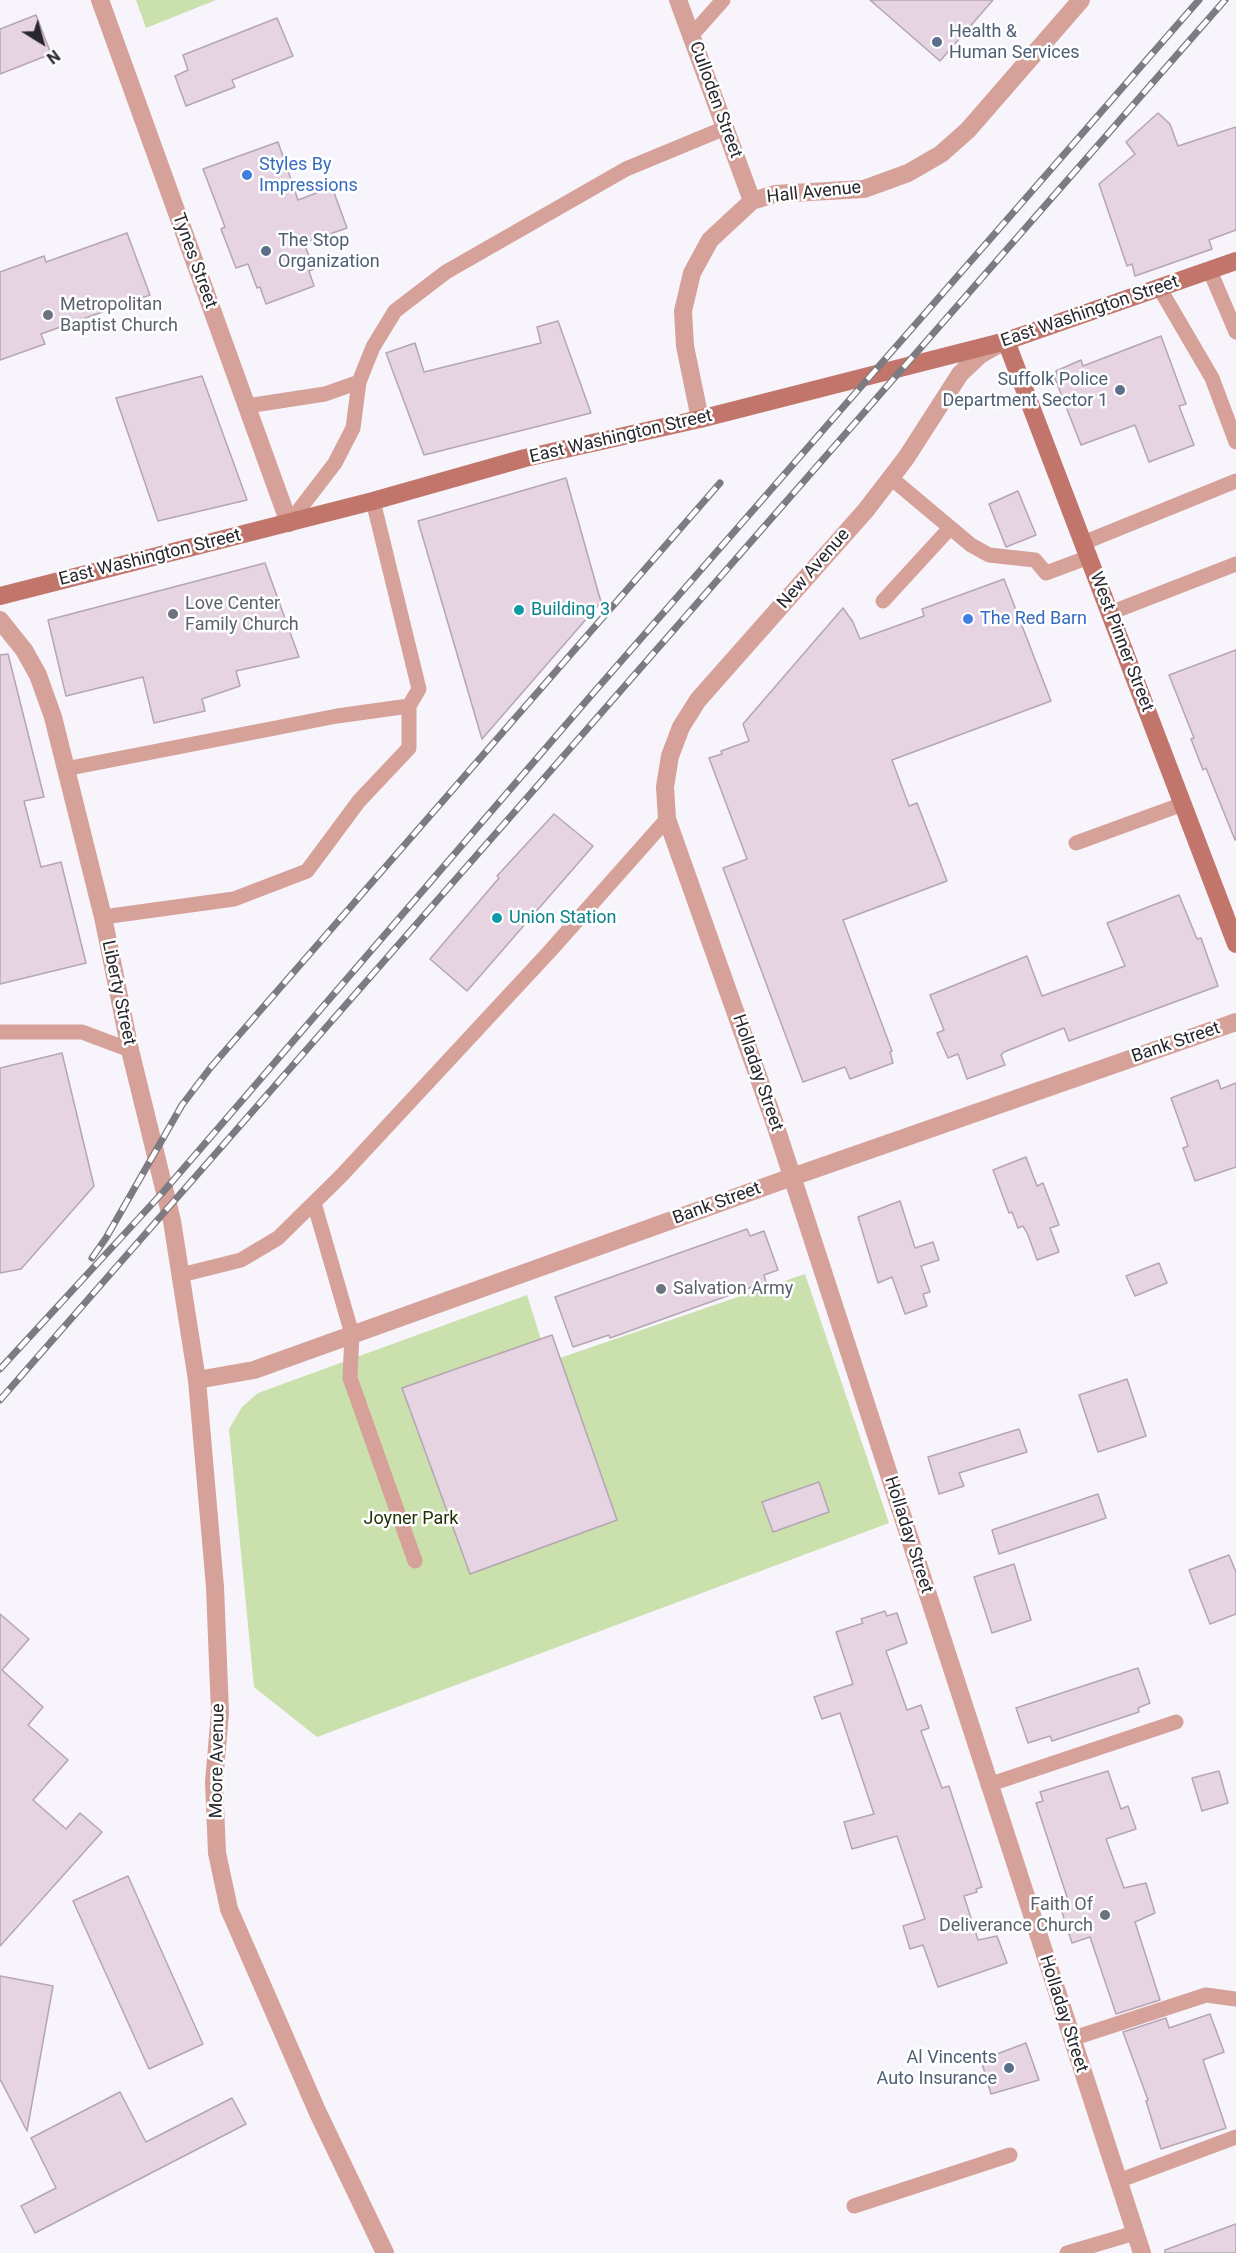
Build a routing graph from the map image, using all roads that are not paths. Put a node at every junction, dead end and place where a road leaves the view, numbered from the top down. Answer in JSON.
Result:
{"nodes":[{"id":1,"x":100,"y":0,"type":"edge"},
{"id":2,"x":678,"y":0,"type":"edge"},
{"id":3,"x":723,"y":0,"type":"edge"},
{"id":4,"x":1081,"y":0,"type":"edge"},
{"id":5,"x":691,"y":36,"type":"junction"},
{"id":6,"x":725,"y":128,"type":"junction"},
{"id":7,"x":752,"y":201,"type":"junction"},
{"id":8,"x":1236,"y":261,"type":"edge"},
{"id":9,"x":1210,"y":271,"type":"junction"},
{"id":10,"x":1160,"y":289,"type":"junction"},
{"id":11,"x":1236,"y":332,"type":"edge"},
{"id":12,"x":1006,"y":341,"type":"junction"},
{"id":13,"x":359,"y":382,"type":"junction"},
{"id":14,"x":247,"y":406,"type":"junction"},
{"id":15,"x":700,"y":419,"type":"junction"},
{"id":16,"x":1236,"y":442,"type":"edge"},
{"id":17,"x":891,"y":478,"type":"junction"},
{"id":18,"x":1236,"y":481,"type":"edge"},
{"id":19,"x":374,"y":501,"type":"junction"},
{"id":20,"x":288,"y":523,"type":"junction"},
{"id":21,"x":950,"y":528,"type":"junction"},
{"id":22,"x":1086,"y":550,"type":"junction"},
{"id":23,"x":1236,"y":564,"type":"edge"},
{"id":24,"x":0,"y":596,"type":"edge"},
{"id":25,"x":883,"y":601,"type":"dead end"},
{"id":26,"x":1110,"y":614,"type":"junction"},
{"id":27,"x":0,"y":620,"type":"edge"},
{"id":28,"x":409,"y":706,"type":"junction"},
{"id":29,"x":65,"y":769,"type":"junction"},
{"id":30,"x":1183,"y":804,"type":"junction"},
{"id":31,"x":667,"y":819,"type":"junction"},
{"id":32,"x":1076,"y":843,"type":"dead end"},
{"id":33,"x":103,"y":917,"type":"junction"},
{"id":34,"x":1236,"y":944,"type":"edge"},
{"id":35,"x":1236,"y":1022,"type":"edge"},
{"id":36,"x":0,"y":1032,"type":"edge"},
{"id":37,"x":130,"y":1050,"type":"junction"},
{"id":38,"x":792,"y":1177,"type":"junction"},
{"id":39,"x":314,"y":1203,"type":"junction"},
{"id":40,"x":181,"y":1275,"type":"junction"},
{"id":41,"x":352,"y":1335,"type":"junction"},
{"id":42,"x":197,"y":1380,"type":"junction"},
{"id":43,"x":414,"y":1561,"type":"dead end"},
{"id":44,"x":1176,"y":1722,"type":"dead end"},
{"id":45,"x":988,"y":1785,"type":"junction"},
{"id":46,"x":1236,"y":1999,"type":"edge"},
{"id":47,"x":1071,"y":2039,"type":"junction"},
{"id":48,"x":1236,"y":2137,"type":"edge"},
{"id":49,"x":1010,"y":2155,"type":"dead end"},
{"id":50,"x":1118,"y":2181,"type":"junction"},
{"id":51,"x":854,"y":2206,"type":"dead end"},
{"id":52,"x":1135,"y":2233,"type":"junction"},
{"id":53,"x":385,"y":2253,"type":"edge"},
{"id":54,"x":1067,"y":2253,"type":"edge"},
{"id":55,"x":1142,"y":2253,"type":"edge"}],
"edges":[{"from":1,"to":14,"type":"street","name":"Tynes Street"},
{"from":2,"to":5,"type":"street","name":"Culloden Street"},
{"from":3,"to":5,"type":"lane"},
{"from":4,"to":7,"type":"street","name":"Hall Avenue"},
{"from":5,"to":6,"type":"street","name":"Culloden Street"},
{"from":6,"to":7,"type":"street","name":"Culloden Street"},
{"from":6,"to":13,"type":"lane"},
{"from":7,"to":15,"type":"street","name":"Hall Avenue"},
{"from":8,"to":9,"type":"main road","name":"East Washington Street"},
{"from":9,"to":10,"type":"main road","name":"East Washington Street"},
{"from":9,"to":11,"type":"lane"},
{"from":10,"to":12,"type":"main road","name":"East Washington Street"},
{"from":10,"to":16,"type":"lane"},
{"from":12,"to":15,"type":"main road","name":"East Washington Street"},
{"from":12,"to":17,"type":"street","name":"New Avenue"},
{"from":12,"to":22,"type":"main road","name":"West Pinner Street"},
{"from":13,"to":14,"type":"lane"},
{"from":13,"to":20,"type":"lane"},
{"from":14,"to":20,"type":"street","name":"Tynes Street"},
{"from":15,"to":19,"type":"main road","name":"East Washington Street"},
{"from":17,"to":21,"type":"lane"},
{"from":17,"to":31,"type":"street","name":"New Avenue"},
{"from":18,"to":22,"type":"lane"},
{"from":19,"to":20,"type":"main road","name":"East Washington Street"},
{"from":19,"to":28,"type":"lane"},
{"from":20,"to":24,"type":"main road","name":"East Washington Street"},
{"from":21,"to":22,"type":"lane"},
{"from":21,"to":25,"type":"lane"},
{"from":22,"to":26,"type":"main road","name":"West Pinner Street"},
{"from":23,"to":26,"type":"lane"},
{"from":26,"to":30,"type":"main road","name":"West Pinner Street"},
{"from":27,"to":29,"type":"street","name":"Liberty Street"},
{"from":28,"to":29,"type":"lane"},
{"from":28,"to":33,"type":"lane"},
{"from":29,"to":33,"type":"street","name":"Liberty Street"},
{"from":30,"to":32,"type":"lane"},
{"from":30,"to":34,"type":"main road","name":"West Pinner Street"},
{"from":31,"to":38,"type":"street","name":"Holladay Street"},
{"from":31,"to":39,"type":"lane"},
{"from":33,"to":37,"type":"street","name":"Liberty Street"},
{"from":35,"to":38,"type":"street","name":"Bank Street"},
{"from":36,"to":37,"type":"lane"},
{"from":37,"to":40,"type":"street","name":"Liberty Street"},
{"from":38,"to":41,"type":"street","name":"Bank Street"},
{"from":38,"to":45,"type":"street","name":"Holladay Street"},
{"from":39,"to":40,"type":"lane"},
{"from":39,"to":41,"type":"lane"},
{"from":40,"to":42,"type":"street","name":"Liberty Street"},
{"from":41,"to":42,"type":"street","name":"Bank Street"},
{"from":41,"to":43,"type":"lane"},
{"from":42,"to":53,"type":"street","name":"Moore Avenue"},
{"from":44,"to":45,"type":"lane"},
{"from":45,"to":47,"type":"street","name":"Holladay Street"},
{"from":46,"to":47,"type":"lane"},
{"from":47,"to":50,"type":"street","name":"Holladay Street"},
{"from":48,"to":50,"type":"lane"},
{"from":49,"to":51,"type":"lane"},
{"from":50,"to":52,"type":"street","name":"Holladay Street"},
{"from":52,"to":54,"type":"lane"},
{"from":52,"to":55,"type":"street","name":"Holladay Street"}]}
